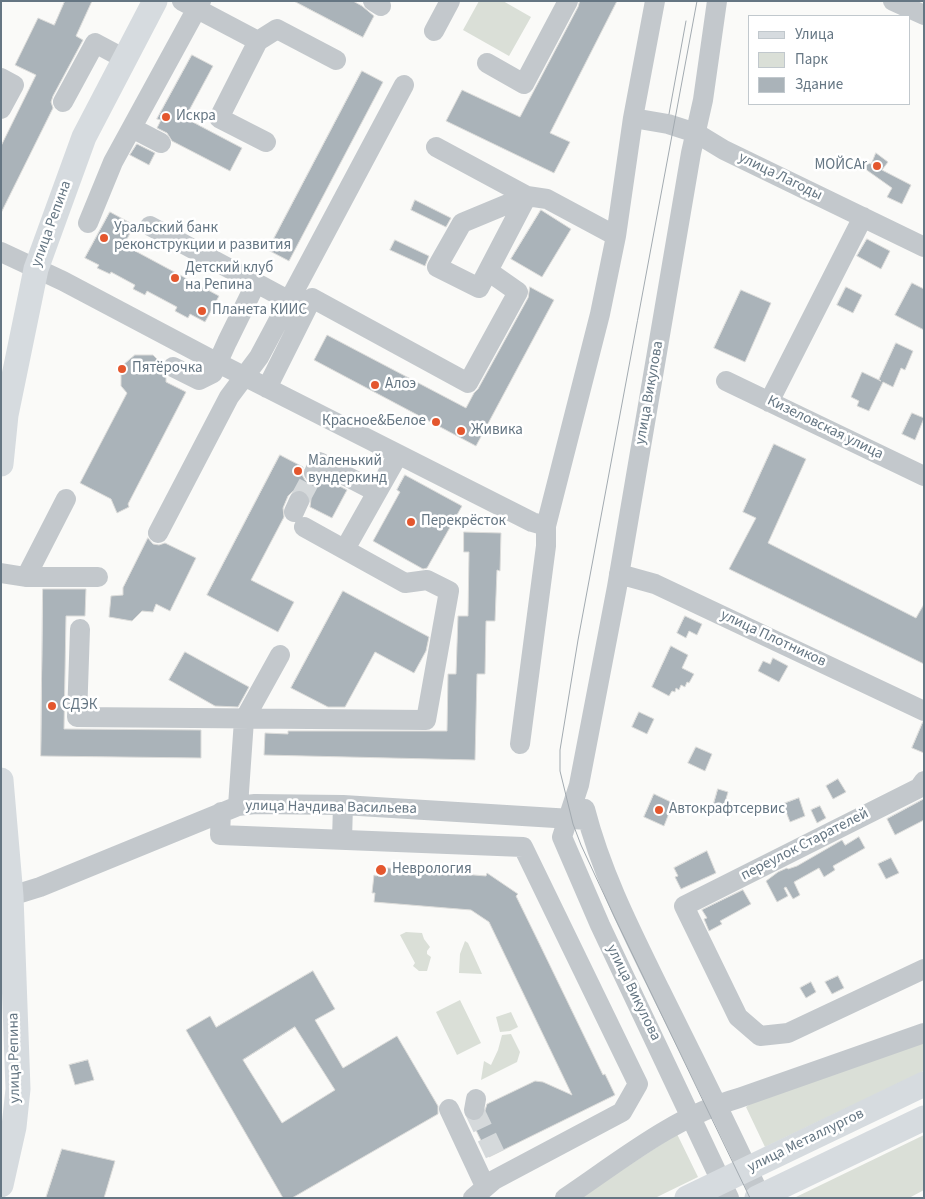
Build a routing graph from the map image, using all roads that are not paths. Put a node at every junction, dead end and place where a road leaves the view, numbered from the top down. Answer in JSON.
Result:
{"nodes":[{"id":1,"x":155,"y":1,"type":"edge"},
{"id":2,"x":450,"y":1,"type":"edge"},
{"id":3,"x":568,"y":1,"type":"edge"},
{"id":4,"x":654,"y":1,"type":"edge"},
{"id":5,"x":717,"y":1,"type":"edge"},
{"id":6,"x":893,"y":1,"type":"edge"},
{"id":7,"x":193,"y":4,"type":"edge"},
{"id":8,"x":924,"y":15,"type":"edge"},
{"id":9,"x":434,"y":31,"type":"dead end"},
{"id":10,"x":258,"y":41,"type":"junction"},
{"id":11,"x":125,"y":59,"type":"junction"},
{"id":12,"x":336,"y":60,"type":"dead end"},
{"id":13,"x":487,"y":63,"type":"dead end"},
{"id":14,"x":1,"y":78,"type":"edge"},
{"id":15,"x":404,"y":85,"type":"dead end"},
{"id":16,"x":63,"y":102,"type":"dead end"},
{"id":17,"x":1,"y":109,"type":"edge"},
{"id":18,"x":633,"y":118,"type":"junction"},
{"id":19,"x":132,"y":128,"type":"junction"},
{"id":20,"x":696,"y":133,"type":"junction"},
{"id":21,"x":266,"y":142,"type":"dead end"},
{"id":22,"x":161,"y":143,"type":"dead end"},
{"id":23,"x":436,"y":147,"type":"dead end"},
{"id":24,"x":527,"y":196,"type":"junction"},
{"id":25,"x":863,"y":217,"type":"junction"},
{"id":26,"x":88,"y":223,"type":"dead end"},
{"id":27,"x":150,"y":226,"type":"dead end"},
{"id":28,"x":616,"y":236,"type":"junction"},
{"id":29,"x":924,"y":247,"type":"edge"},
{"id":30,"x":1,"y":252,"type":"edge"},
{"id":31,"x":36,"y":269,"type":"junction"},
{"id":32,"x":488,"y":271,"type":"junction"},
{"id":33,"x":256,"y":283,"type":"junction"},
{"id":34,"x":288,"y":300,"type":"junction"},
{"id":35,"x":218,"y":363,"type":"junction"},
{"id":36,"x":173,"y":367,"type":"dead end"},
{"id":37,"x":244,"y":376,"type":"junction"},
{"id":38,"x":726,"y":381,"type":"dead end"},
{"id":39,"x":266,"y":388,"type":"junction"},
{"id":40,"x":769,"y":402,"type":"junction"},
{"id":41,"x":398,"y":455,"type":"junction"},
{"id":42,"x":1,"y":464,"type":"edge"},
{"id":43,"x":314,"y":473,"type":"tunnel mouth"},
{"id":44,"x":924,"y":476,"type":"edge"},
{"id":45,"x":377,"y":492,"type":"junction"},
{"id":46,"x":66,"y":499,"type":"dead end"},
{"id":47,"x":299,"y":513,"type":"dead end"},
{"id":48,"x":546,"y":526,"type":"junction"},
{"id":49,"x":158,"y":533,"type":"dead end"},
{"id":50,"x":345,"y":549,"type":"junction"},
{"id":51,"x":1,"y":573,"type":"edge"},
{"id":52,"x":619,"y":574,"type":"junction"},
{"id":53,"x":26,"y":577,"type":"junction"},
{"id":54,"x":98,"y":577,"type":"dead end"},
{"id":55,"x":80,"y":628,"type":"dead end"},
{"id":56,"x":280,"y":655,"type":"dead end"},
{"id":57,"x":924,"y":711,"type":"edge"},
{"id":58,"x":244,"y":720,"type":"junction"},
{"id":59,"x":520,"y":744,"type":"dead end"},
{"id":60,"x":1,"y":780,"type":"edge"},
{"id":61,"x":924,"y":781,"type":"edge"},
{"id":62,"x":579,"y":785,"type":"junction"},
{"id":63,"x":343,"y":805,"type":"junction"},
{"id":64,"x":229,"y":809,"type":"junction"},
{"id":65,"x":567,"y":819,"type":"junction"},
{"id":66,"x":588,"y":820,"type":"junction"},
{"id":67,"x":342,"y":840,"type":"junction"},
{"id":68,"x":6,"y":897,"type":"edge"},
{"id":69,"x":924,"y":969,"type":"edge"},
{"id":70,"x":924,"y":1033,"type":"edge"},
{"id":71,"x":924,"y":1084,"type":"edge"},
{"id":72,"x":716,"y":1104,"type":"junction"},
{"id":73,"x":449,"y":1108,"type":"dead end"},
{"id":74,"x":691,"y":1116,"type":"junction"},
{"id":75,"x":924,"y":1118,"type":"edge"},
{"id":76,"x":8,"y":1127,"type":"edge"},
{"id":77,"x":1,"y":1185,"type":"edge"},
{"id":78,"x":479,"y":1192,"type":"edge"},
{"id":79,"x":565,"y":1198,"type":"edge"},
{"id":80,"x":688,"y":1198,"type":"edge"},
{"id":81,"x":730,"y":1198,"type":"edge"},
{"id":82,"x":759,"y":1198,"type":"edge"}],
"edges":[{"from":1,"to":11,"type":"main road","name":"улица Репина"},
{"from":2,"to":9,"type":"street"},
{"from":3,"to":13,"type":"street"},
{"from":4,"to":18,"type":"street"},
{"from":5,"to":20,"type":"street","name":"улица Викулова"},
{"from":6,"to":8,"type":"street"},
{"from":7,"to":10,"type":"street"},
{"from":7,"to":19,"type":"street"},
{"from":10,"to":12,"type":"street"},
{"from":10,"to":21,"type":"street"},
{"from":11,"to":16,"type":"street"},
{"from":11,"to":31,"type":"main road","name":"улица Репина"},
{"from":14,"to":17,"type":"street"},
{"from":15,"to":34,"type":"street"},
{"from":18,"to":20,"type":"street","name":"улица Лагоды"},
{"from":18,"to":28,"type":"street"},
{"from":19,"to":22,"type":"street"},
{"from":19,"to":26,"type":"street"},
{"from":20,"to":25,"type":"street","name":"улица Лагоды"},
{"from":20,"to":52,"type":"street","name":"улица Викулова"},
{"from":23,"to":24,"type":"street"},
{"from":24,"to":28,"type":"street"},
{"from":24,"to":32,"type":"street"},
{"from":24,"to":32,"type":"street"},
{"from":25,"to":29,"type":"street","name":"улица Лагоды"},
{"from":25,"to":40,"type":"street"},
{"from":27,"to":33,"type":"street"},
{"from":28,"to":48,"type":"street"},
{"from":30,"to":31,"type":"street"},
{"from":31,"to":35,"type":"street"},
{"from":31,"to":42,"type":"main road","name":"улица Репина"},
{"from":32,"to":39,"type":"street"},
{"from":33,"to":34,"type":"street"},
{"from":33,"to":35,"type":"street"},
{"from":34,"to":37,"type":"street"},
{"from":35,"to":36,"type":"street"},
{"from":35,"to":37,"type":"street"},
{"from":37,"to":39,"type":"street"},
{"from":37,"to":49,"type":"street"},
{"from":38,"to":40,"type":"street","name":"Кизеловская улица"},
{"from":39,"to":41,"type":"street"},
{"from":40,"to":44,"type":"street","name":"Кизеловская улица"},
{"from":41,"to":45,"type":"street"},
{"from":41,"to":48,"type":"street"},
{"from":43,"to":45,"type":"street"},
{"from":45,"to":50,"type":"street"},
{"from":46,"to":53,"type":"street"},
{"from":47,"to":50,"type":"street"},
{"from":48,"to":59,"type":"street"},
{"from":50,"to":58,"type":"street"},
{"from":51,"to":53,"type":"street"},
{"from":52,"to":57,"type":"street","name":"улица Плотников"},
{"from":52,"to":62,"type":"street","name":"улица Викулова"},
{"from":53,"to":54,"type":"street"},
{"from":55,"to":58,"type":"street"},
{"from":56,"to":58,"type":"street"},
{"from":58,"to":64,"type":"street"},
{"from":60,"to":68,"type":"main road","name":"улица Репина"},
{"from":61,"to":69,"type":"street","name":"переулок Старателей"},
{"from":62,"to":65,"type":"street","name":"улица Викулова"},
{"from":62,"to":66,"type":"street","name":"улица Викулова"},
{"from":63,"to":64,"type":"street","name":"улица Начдива Васильева"},
{"from":63,"to":65,"type":"street","name":"улица Начдива Васильева"},
{"from":63,"to":67,"type":"street"},
{"from":64,"to":67,"type":"street"},
{"from":64,"to":68,"type":"street","name":"улица Начдива Васильева"},
{"from":65,"to":66,"type":"street","name":"улица Начдива Васильева"},
{"from":65,"to":74,"type":"street","name":"улица Викулова"},
{"from":66,"to":72,"type":"street","name":"улица Викулова"},
{"from":67,"to":78,"type":"street"},
{"from":68,"to":76,"type":"main road","name":"улица Репина"},
{"from":70,"to":72,"type":"street"},
{"from":71,"to":80,"type":"main road","name":"улица Металлургов"},
{"from":72,"to":74,"type":"street"},
{"from":72,"to":82,"type":"street","name":"улица Викулова"},
{"from":73,"to":78,"type":"street"},
{"from":74,"to":79,"type":"street"},
{"from":74,"to":81,"type":"street","name":"улица Викулова"},
{"from":75,"to":82,"type":"main road","name":"улица Металлургов"},
{"from":76,"to":77,"type":"main road","name":"улица Репина"}]}
